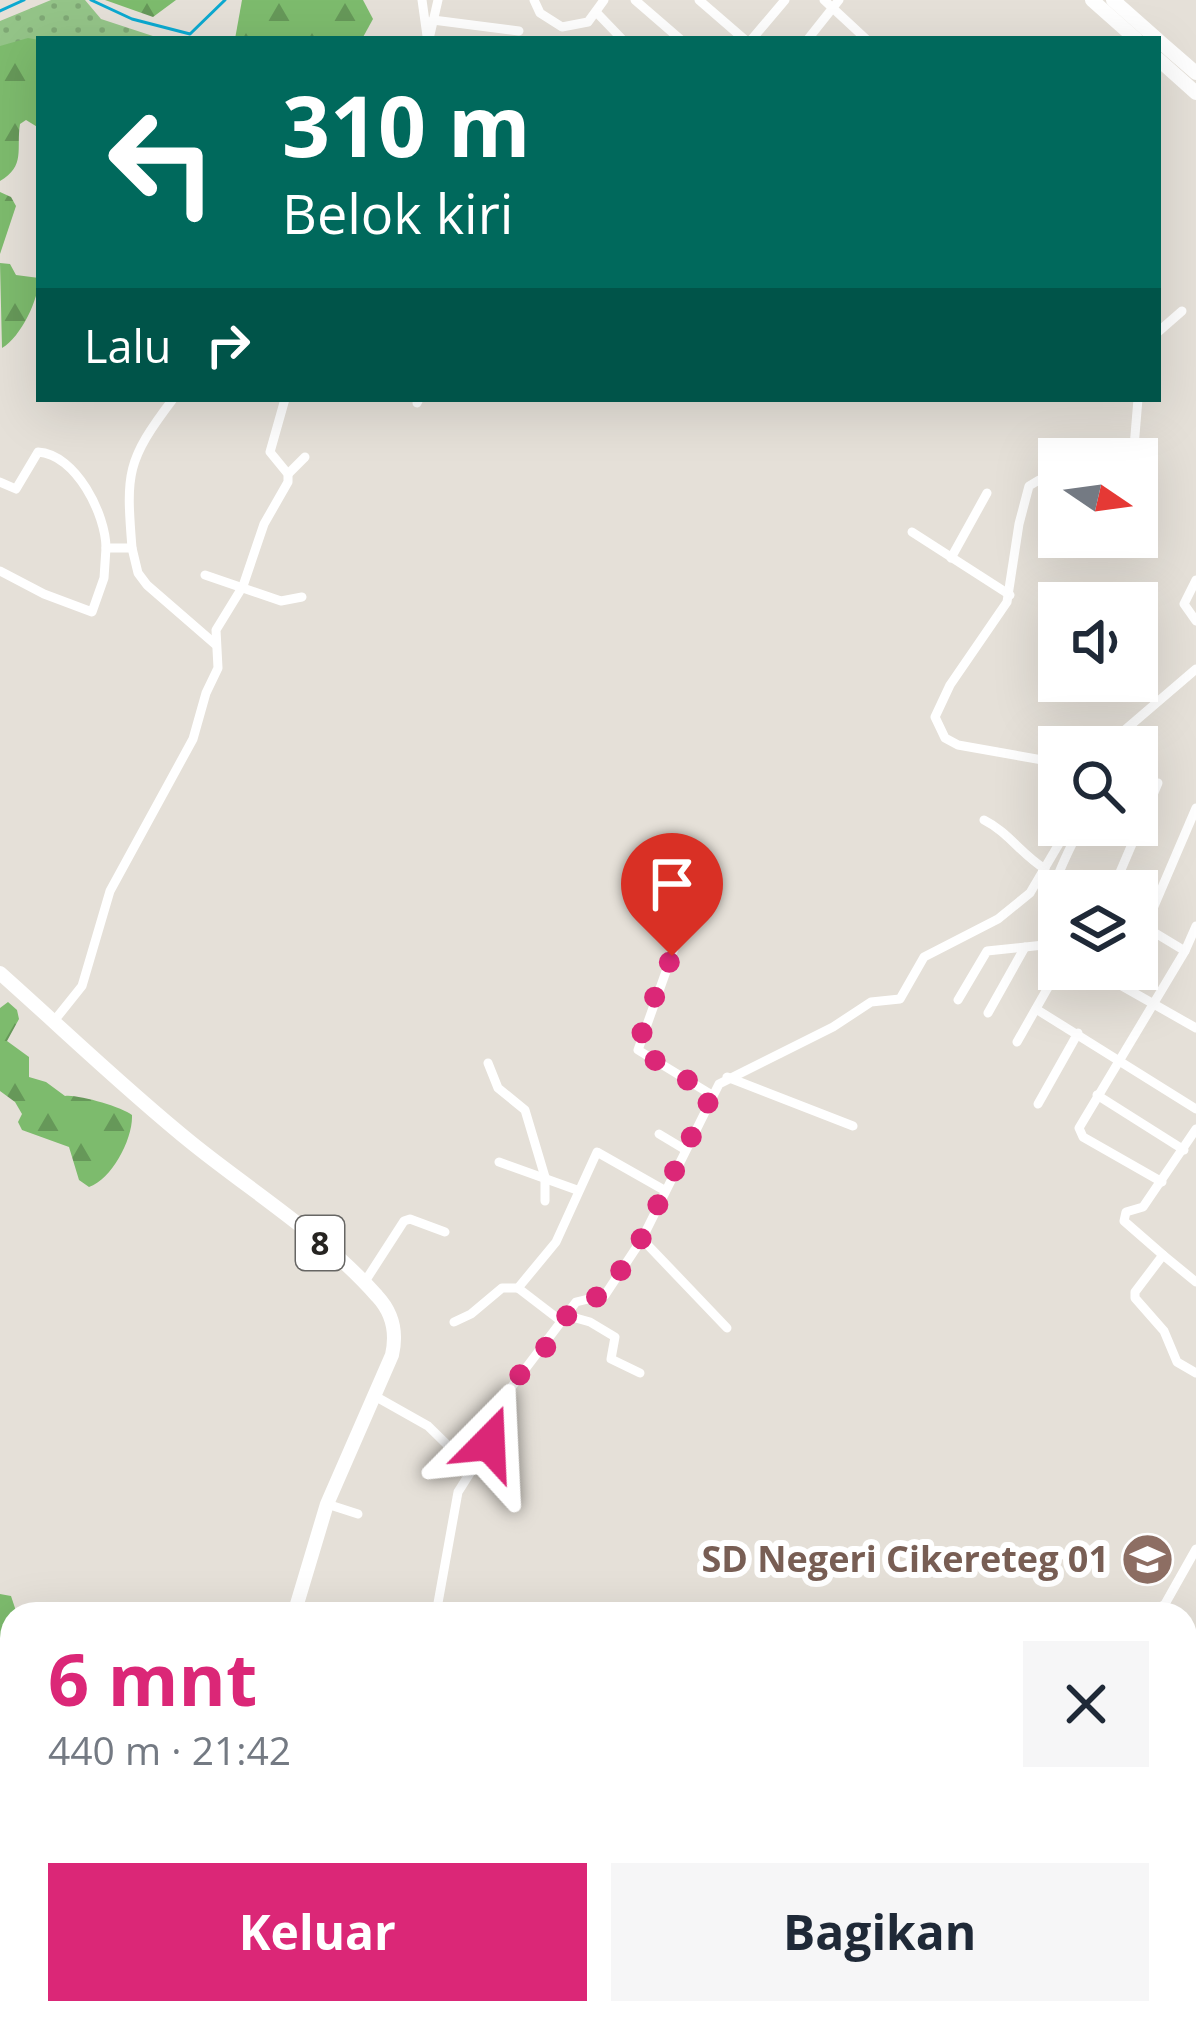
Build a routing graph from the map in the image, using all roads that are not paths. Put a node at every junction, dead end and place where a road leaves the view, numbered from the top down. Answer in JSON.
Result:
{"nodes":[{"id":1,"x":422,"y":0,"type":"edge"},
{"id":2,"x":438,"y":0,"type":"edge"},
{"id":3,"x":534,"y":0,"type":"edge"},
{"id":4,"x":604,"y":0,"type":"edge"},
{"id":5,"x":635,"y":0,"type":"edge"},
{"id":6,"x":698,"y":0,"type":"edge"},
{"id":7,"x":768,"y":0,"type":"edge"},
{"id":8,"x":1092,"y":0,"type":"edge"},
{"id":9,"x":1113,"y":0,"type":"edge"},
{"id":10,"x":832,"y":3,"type":"edge"},
{"id":11,"x":782,"y":4,"type":"edge"},
{"id":12,"x":597,"y":14,"type":"junction"},
{"id":13,"x":433,"y":20,"type":"junction"},
{"id":14,"x":562,"y":27,"type":"junction"},
{"id":15,"x":510,"y":33,"type":"edge"},
{"id":16,"x":428,"y":36,"type":"edge"},
{"id":17,"x":429,"y":36,"type":"edge"},
{"id":18,"x":558,"y":36,"type":"edge"},
{"id":19,"x":619,"y":36,"type":"edge"},
{"id":20,"x":677,"y":36,"type":"edge"},
{"id":21,"x":744,"y":36,"type":"edge"},
{"id":22,"x":751,"y":36,"type":"edge"},
{"id":23,"x":810,"y":36,"type":"edge"},
{"id":24,"x":863,"y":36,"type":"edge"},
{"id":25,"x":1133,"y":36,"type":"edge"},
{"id":26,"x":1155,"y":36,"type":"edge"},
{"id":27,"x":1161,"y":42,"type":"edge"},
{"id":28,"x":1161,"y":62,"type":"edge"},
{"id":29,"x":1196,"y":73,"type":"edge"},
{"id":30,"x":1196,"y":92,"type":"edge"},
{"id":31,"x":1182,"y":311,"type":"dead end"},
{"id":32,"x":1161,"y":329,"type":"edge"},
{"id":33,"x":171,"y":402,"type":"edge"},
{"id":34,"x":284,"y":402,"type":"edge"},
{"id":35,"x":1138,"y":402,"type":"edge"},
{"id":36,"x":1135,"y":438,"type":"edge"},
{"id":37,"x":305,"y":457,"type":"dead end"},
{"id":38,"x":288,"y":475,"type":"junction"},
{"id":39,"x":1038,"y":481,"type":"edge"},
{"id":40,"x":0,"y":482,"type":"edge"},
{"id":41,"x":987,"y":493,"type":"dead end"},
{"id":42,"x":129,"y":506,"type":"junction"},
{"id":43,"x":99,"y":511,"type":"junction"},
{"id":44,"x":912,"y":532,"type":"dead end"},
{"id":45,"x":106,"y":548,"type":"junction"},
{"id":46,"x":132,"y":548,"type":"junction"},
{"id":47,"x":951,"y":558,"type":"junction"},
{"id":48,"x":0,"y":571,"type":"edge"},
{"id":49,"x":205,"y":574,"type":"dead end"},
{"id":50,"x":1196,"y":580,"type":"edge"},
{"id":51,"x":242,"y":589,"type":"junction"},
{"id":52,"x":1010,"y":595,"type":"junction"},
{"id":53,"x":302,"y":597,"type":"dead end"},
{"id":54,"x":1196,"y":621,"type":"edge"},
{"id":55,"x":215,"y":644,"type":"junction"},
{"id":56,"x":1196,"y":669,"type":"edge"},
{"id":57,"x":1130,"y":726,"type":"edge"},
{"id":58,"x":1038,"y":759,"type":"edge"},
{"id":59,"x":1196,"y":808,"type":"edge"},
{"id":60,"x":984,"y":820,"type":"dead end"},
{"id":61,"x":1058,"y":846,"type":"edge"},
{"id":62,"x":1045,"y":869,"type":"junction"},
{"id":63,"x":1158,"y":890,"type":"edge"},
{"id":64,"x":653,"y":916,"type":"dead end"},
{"id":65,"x":1196,"y":926,"type":"edge"},
{"id":66,"x":1158,"y":935,"type":"edge"},
{"id":67,"x":1025,"y":947,"type":"junction"},
{"id":68,"x":1038,"y":947,"type":"edge"},
{"id":69,"x":1185,"y":951,"type":"junction"},
{"id":70,"x":0,"y":973,"type":"edge"},
{"id":71,"x":1047,"y":990,"type":"edge"},
{"id":72,"x":1133,"y":990,"type":"edge"},
{"id":73,"x":958,"y":1000,"type":"dead end"},
{"id":74,"x":1154,"y":1000,"type":"junction"},
{"id":75,"x":1036,"y":1009,"type":"junction"},
{"id":76,"x":988,"y":1013,"type":"dead end"},
{"id":77,"x":54,"y":1021,"type":"junction"},
{"id":78,"x":1196,"y":1028,"type":"edge"},
{"id":79,"x":1078,"y":1033,"type":"junction"},
{"id":80,"x":1017,"y":1042,"type":"dead end"},
{"id":81,"x":1121,"y":1058,"type":"junction"},
{"id":82,"x":488,"y":1063,"type":"dead end"},
{"id":83,"x":727,"y":1077,"type":"junction"},
{"id":84,"x":712,"y":1095,"type":"junction"},
{"id":85,"x":1097,"y":1095,"type":"junction"},
{"id":86,"x":1038,"y":1104,"type":"dead end"},
{"id":87,"x":1196,"y":1109,"type":"edge"},
{"id":88,"x":853,"y":1126,"type":"dead end"},
{"id":89,"x":1196,"y":1129,"type":"edge"},
{"id":90,"x":659,"y":1134,"type":"dead end"},
{"id":91,"x":684,"y":1149,"type":"junction"},
{"id":92,"x":1184,"y":1150,"type":"junction"},
{"id":93,"x":499,"y":1162,"type":"dead end"},
{"id":94,"x":545,"y":1177,"type":"junction"},
{"id":95,"x":1162,"y":1182,"type":"junction"},
{"id":96,"x":578,"y":1190,"type":"junction"},
{"id":97,"x":664,"y":1190,"type":"junction"},
{"id":98,"x":545,"y":1202,"type":"dead end"},
{"id":99,"x":445,"y":1232,"type":"dead end"},
{"id":100,"x":641,"y":1239,"type":"junction"},
{"id":101,"x":1163,"y":1255,"type":"junction"},
{"id":102,"x":1196,"y":1282,"type":"edge"},
{"id":103,"x":364,"y":1283,"type":"junction"},
{"id":104,"x":518,"y":1288,"type":"junction"},
{"id":105,"x":563,"y":1318,"type":"junction"},
{"id":106,"x":454,"y":1322,"type":"dead end"},
{"id":107,"x":727,"y":1328,"type":"dead end"},
{"id":108,"x":640,"y":1373,"type":"dead end"},
{"id":109,"x":1196,"y":1373,"type":"edge"},
{"id":110,"x":373,"y":1395,"type":"junction"},
{"id":111,"x":473,"y":1470,"type":"junction"},
{"id":112,"x":327,"y":1504,"type":"junction"},
{"id":113,"x":358,"y":1514,"type":"dead end"},
{"id":114,"x":1196,"y":1549,"type":"edge"},
{"id":115,"x":298,"y":1602,"type":"edge"},
{"id":116,"x":438,"y":1602,"type":"edge"},
{"id":117,"x":1166,"y":1602,"type":"edge"}],
"edges":[{"from":1,"to":16,"type":"street"},
{"from":2,"to":13,"type":"street"},
{"from":3,"to":14,"type":"street"},
{"from":4,"to":12,"type":"street"},
{"from":5,"to":20,"type":"street"},
{"from":6,"to":21,"type":"street"},
{"from":7,"to":11,"type":"street"},
{"from":8,"to":25,"type":"highway"},
{"from":9,"to":26,"type":"highway"},
{"from":10,"to":23,"type":"street"},
{"from":10,"to":24,"type":"street"},
{"from":11,"to":22,"type":"street"},
{"from":12,"to":14,"type":"street"},
{"from":12,"to":19,"type":"street"},
{"from":13,"to":15,"type":"street"},
{"from":13,"to":17,"type":"street"},
{"from":14,"to":18,"type":"street"},
{"from":27,"to":29,"type":"highway"},
{"from":28,"to":30,"type":"highway"},
{"from":31,"to":32,"type":"street"},
{"from":33,"to":42,"type":"street"},
{"from":34,"to":38,"type":"street"},
{"from":35,"to":36,"type":"street"},
{"from":37,"to":38,"type":"street"},
{"from":38,"to":51,"type":"street"},
{"from":39,"to":52,"type":"street"},
{"from":40,"to":43,"type":"street"},
{"from":41,"to":47,"type":"street"},
{"from":42,"to":43,"type":"street"},
{"from":42,"to":46,"type":"street"},
{"from":43,"to":45,"type":"street"},
{"from":44,"to":47,"type":"street"},
{"from":45,"to":46,"type":"street"},
{"from":45,"to":48,"type":"street"},
{"from":46,"to":55,"type":"street"},
{"from":47,"to":52,"type":"street"},
{"from":49,"to":51,"type":"street"},
{"from":50,"to":54,"type":"street"},
{"from":51,"to":53,"type":"street"},
{"from":51,"to":55,"type":"street"},
{"from":52,"to":58,"type":"street"},
{"from":55,"to":77,"type":"street"},
{"from":56,"to":57,"type":"street"},
{"from":59,"to":63,"type":"street"},
{"from":60,"to":62,"type":"street"},
{"from":61,"to":62,"type":"street"},
{"from":62,"to":83,"type":"street"},
{"from":64,"to":84,"type":"street"},
{"from":65,"to":69,"type":"street"},
{"from":66,"to":69,"type":"street"},
{"from":67,"to":68,"type":"street"},
{"from":67,"to":73,"type":"street"},
{"from":67,"to":76,"type":"street"},
{"from":69,"to":74,"type":"street"},
{"from":70,"to":77,"type":"highway","number":"8"},
{"from":71,"to":75,"type":"street"},
{"from":72,"to":74,"type":"street"},
{"from":74,"to":78,"type":"street"},
{"from":74,"to":81,"type":"street"},
{"from":75,"to":79,"type":"street"},
{"from":75,"to":80,"type":"street"},
{"from":77,"to":103,"type":"highway","number":"8"},
{"from":79,"to":81,"type":"street"},
{"from":79,"to":86,"type":"street"},
{"from":81,"to":85,"type":"street"},
{"from":81,"to":87,"type":"street"},
{"from":82,"to":94,"type":"street"},
{"from":83,"to":84,"type":"street"},
{"from":83,"to":88,"type":"street"},
{"from":84,"to":91,"type":"street"},
{"from":85,"to":92,"type":"street"},
{"from":85,"to":95,"type":"street"},
{"from":89,"to":92,"type":"street"},
{"from":90,"to":91,"type":"street"},
{"from":91,"to":97,"type":"street"},
{"from":92,"to":95,"type":"street"},
{"from":93,"to":94,"type":"street"},
{"from":94,"to":96,"type":"street"},
{"from":94,"to":98,"type":"street"},
{"from":95,"to":101,"type":"street"},
{"from":96,"to":97,"type":"street"},
{"from":96,"to":104,"type":"street"},
{"from":97,"to":100,"type":"street"},
{"from":99,"to":103,"type":"street"},
{"from":100,"to":105,"type":"street"},
{"from":100,"to":107,"type":"street"},
{"from":101,"to":102,"type":"street"},
{"from":101,"to":109,"type":"street"},
{"from":103,"to":110,"type":"highway","number":"8"},
{"from":104,"to":105,"type":"street"},
{"from":104,"to":106,"type":"street"},
{"from":105,"to":108,"type":"street"},
{"from":105,"to":111,"type":"street"},
{"from":110,"to":111,"type":"street"},
{"from":110,"to":112,"type":"highway","number":"8"},
{"from":111,"to":116,"type":"street"},
{"from":112,"to":113,"type":"street"},
{"from":112,"to":115,"type":"highway","number":"8"},
{"from":114,"to":117,"type":"street"}]}
